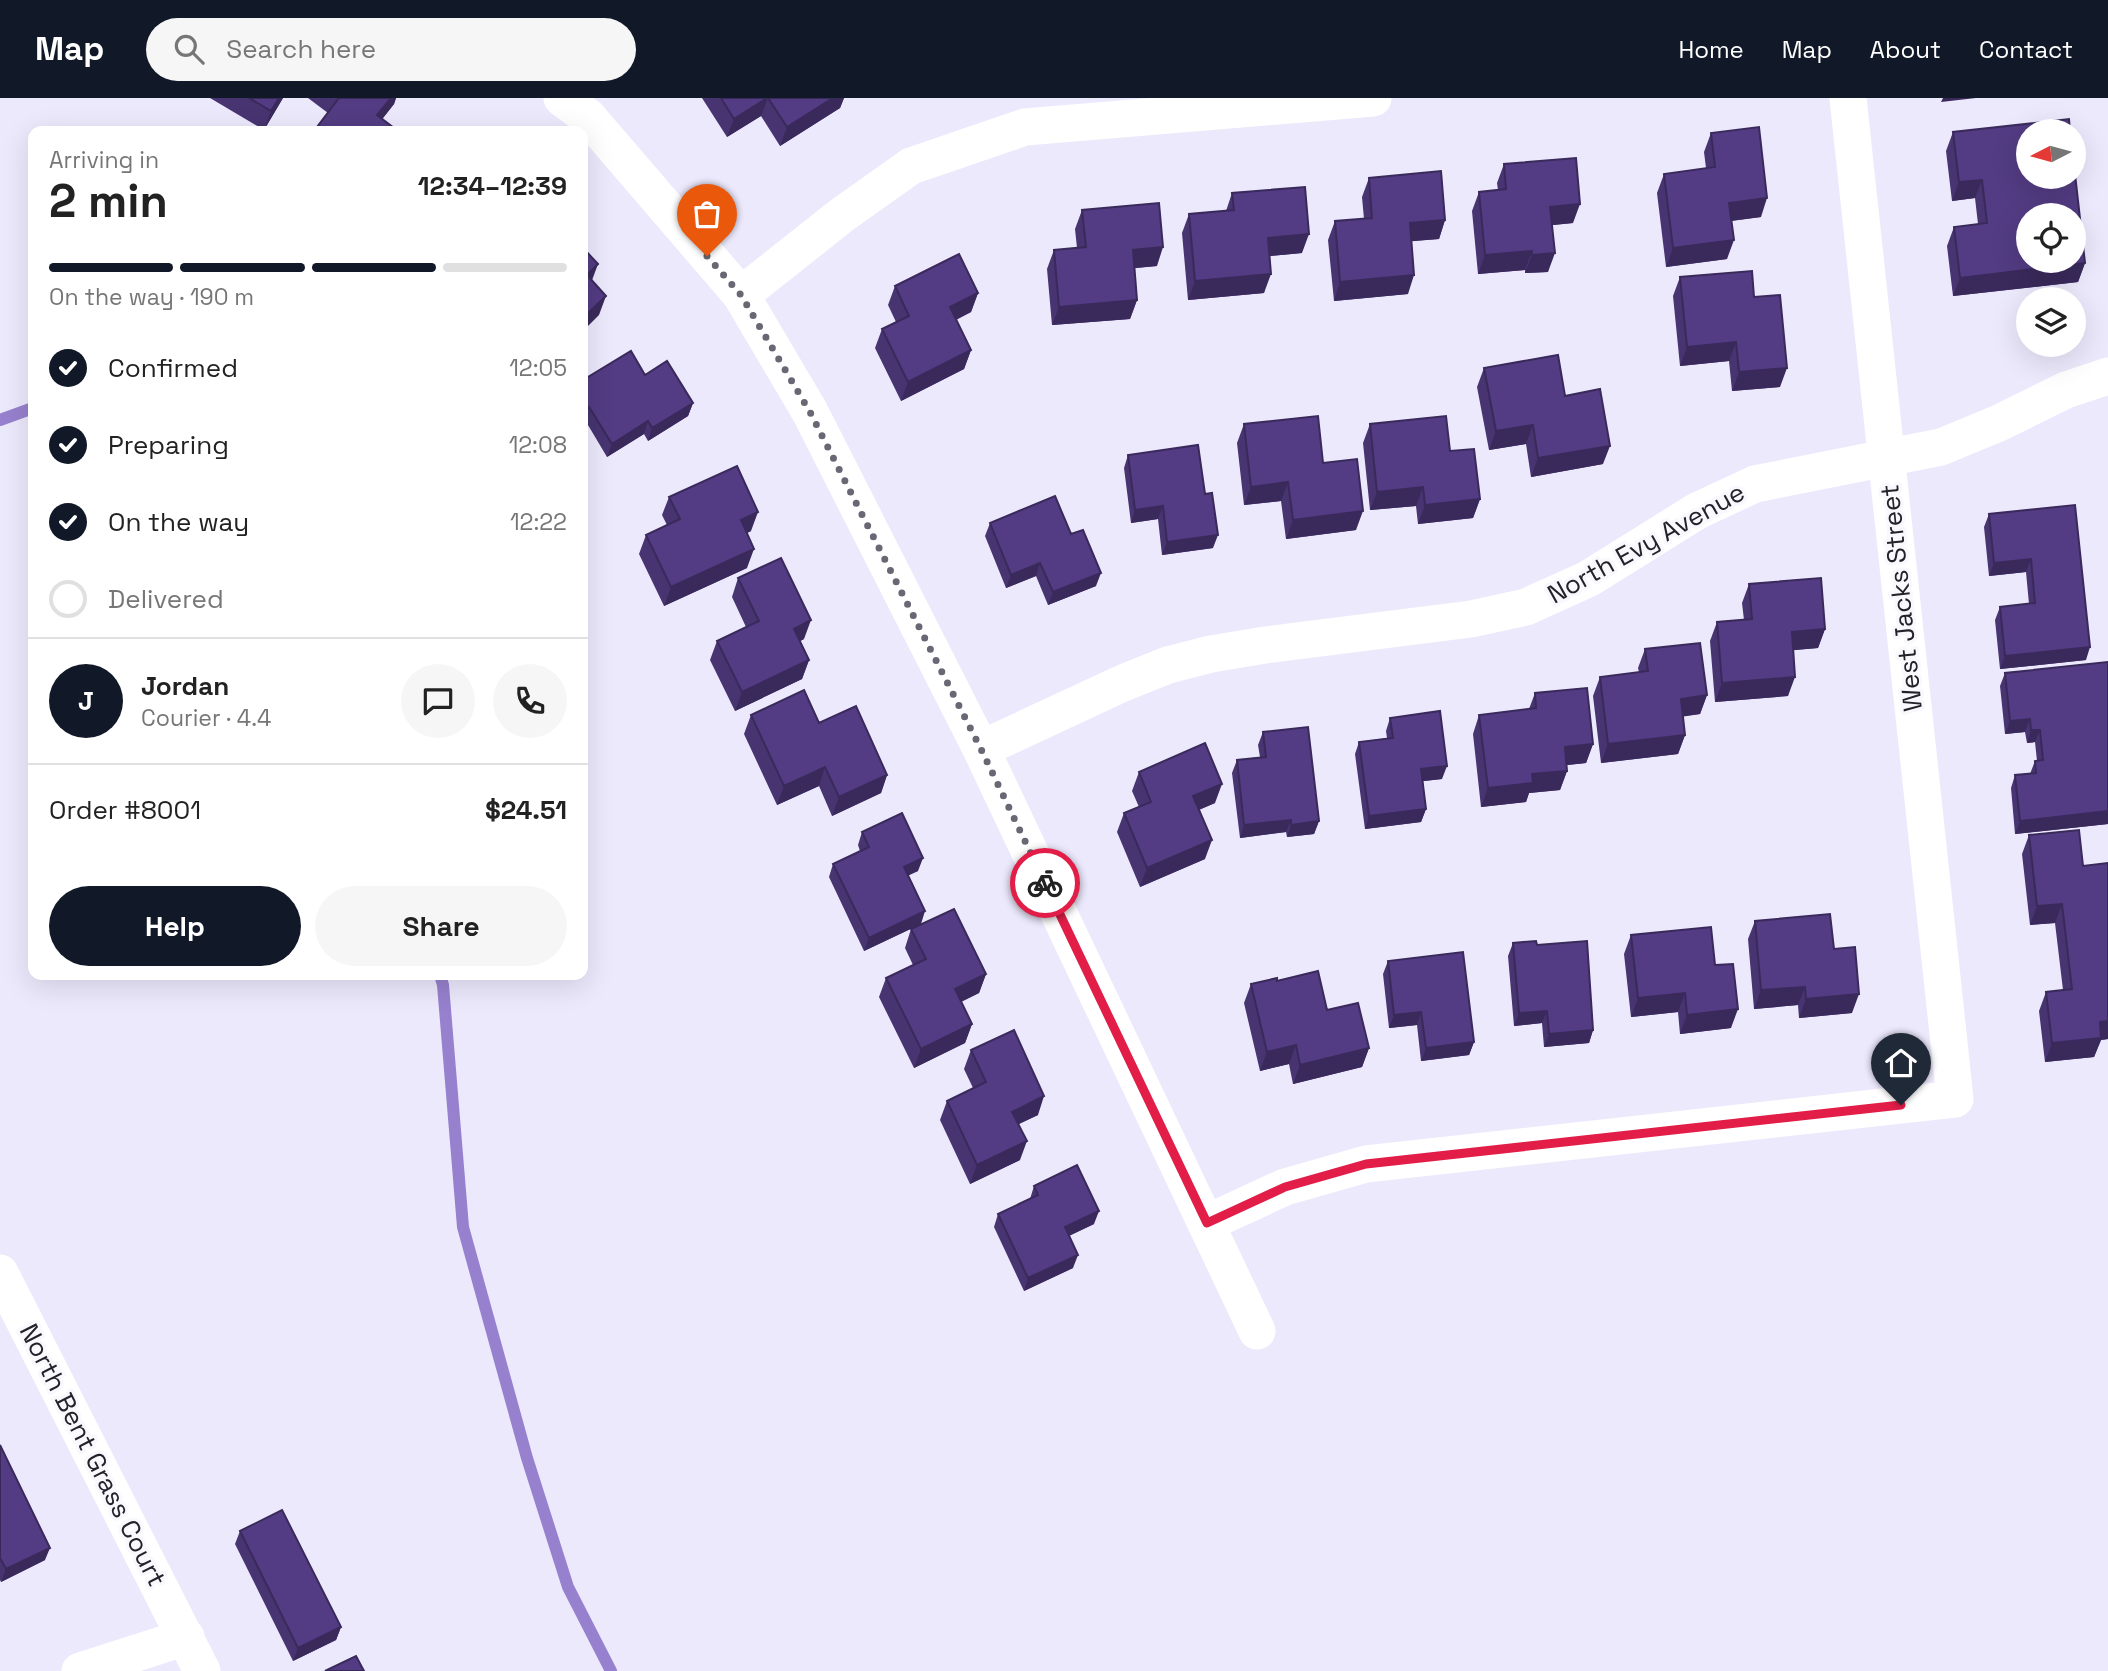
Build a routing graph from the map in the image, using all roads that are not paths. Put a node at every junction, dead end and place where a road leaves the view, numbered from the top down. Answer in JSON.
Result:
{"nodes":[{"id":1,"x":562,"y":98,"type":"edge"},
{"id":2,"x":1373,"y":98,"type":"edge"},
{"id":3,"x":1848,"y":98,"type":"edge"},
{"id":4,"x":741,"y":295,"type":"junction"},
{"id":5,"x":2108,"y":376,"type":"edge"},
{"id":6,"x":1886,"y":457,"type":"junction"},
{"id":7,"x":981,"y":749,"type":"junction"},
{"id":8,"x":1207,"y":1223,"type":"junction"},
{"id":9,"x":0,"y":1273,"type":"edge"},
{"id":10,"x":1257,"y":1331,"type":"dead end"},
{"id":11,"x":186,"y":1637,"type":"junction"},
{"id":12,"x":80,"y":1671,"type":"edge"},
{"id":13,"x":202,"y":1671,"type":"edge"}],
"edges":[{"from":1,"to":4,"type":"street"},
{"from":2,"to":4,"type":"street"},
{"from":3,"to":6,"type":"street","name":"West Jacks Street"},
{"from":4,"to":7,"type":"street"},
{"from":5,"to":6,"type":"street","name":"North Evy Avenue"},
{"from":6,"to":7,"type":"street","name":"North Evy Avenue"},
{"from":6,"to":8,"type":"street","name":"West Jacks Street"},
{"from":7,"to":8,"type":"street"},
{"from":8,"to":10,"type":"street"},
{"from":9,"to":11,"type":"street","name":"North Bent Grass Court"},
{"from":11,"to":12,"type":"street"},
{"from":11,"to":13,"type":"street","name":"North Bent Grass Court"}]}
